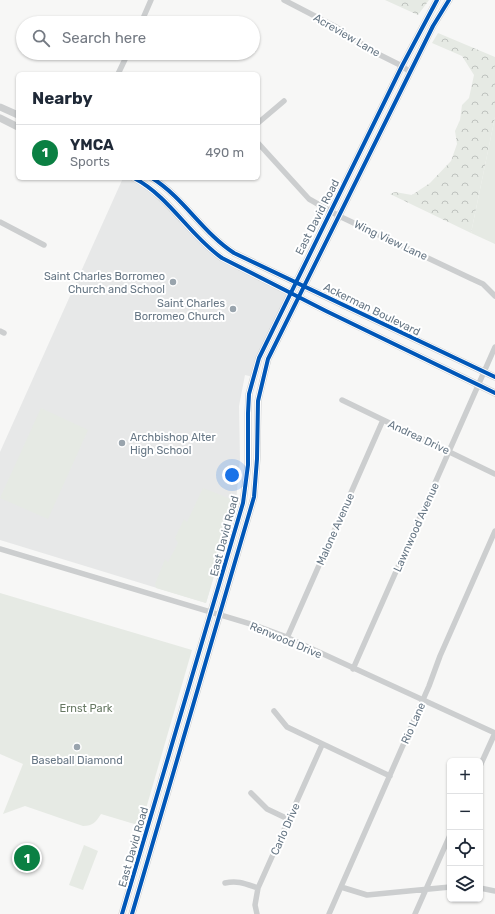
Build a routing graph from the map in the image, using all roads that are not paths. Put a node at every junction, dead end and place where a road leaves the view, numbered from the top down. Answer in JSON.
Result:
{"nodes":[{"id":1,"x":152,"y":0,"type":"edge"},
{"id":2,"x":284,"y":0,"type":"edge"},
{"id":3,"x":437,"y":0,"type":"edge"},
{"id":4,"x":449,"y":0,"type":"edge"},
{"id":5,"x":144,"y":16,"type":"edge"},
{"id":6,"x":429,"y":34,"type":"junction"},
{"id":7,"x":125,"y":60,"type":"edge"},
{"id":8,"x":402,"y":66,"type":"junction"},
{"id":9,"x":119,"y":72,"type":"edge"},
{"id":10,"x":410,"y":72,"type":"junction"},
{"id":11,"x":284,"y":101,"type":"dead end"},
{"id":12,"x":0,"y":107,"type":"edge"},
{"id":13,"x":16,"y":114,"type":"edge"},
{"id":14,"x":0,"y":118,"type":"edge"},
{"id":15,"x":260,"y":121,"type":"edge"},
{"id":16,"x":16,"y":126,"type":"edge"},
{"id":17,"x":260,"y":145,"type":"edge"},
{"id":18,"x":137,"y":180,"type":"edge"},
{"id":19,"x":155,"y":180,"type":"edge"},
{"id":20,"x":330,"y":211,"type":"junction"},
{"id":21,"x":339,"y":216,"type":"junction"},
{"id":22,"x":0,"y":222,"type":"edge"},
{"id":23,"x":44,"y":245,"type":"dead end"},
{"id":24,"x":294,"y":283,"type":"junction"},
{"id":25,"x":304,"y":286,"type":"junction"},
{"id":26,"x":290,"y":292,"type":"junction"},
{"id":27,"x":495,"y":296,"type":"edge"},
{"id":28,"x":299,"y":297,"type":"junction"},
{"id":29,"x":495,"y":347,"type":"edge"},
{"id":30,"x":484,"y":372,"type":"junction"},
{"id":31,"x":495,"y":377,"type":"edge"},
{"id":32,"x":478,"y":385,"type":"junction"},
{"id":33,"x":495,"y":393,"type":"edge"},
{"id":34,"x":342,"y":400,"type":"dead end"},
{"id":35,"x":383,"y":420,"type":"junction"},
{"id":36,"x":449,"y":451,"type":"junction"},
{"id":37,"x":495,"y":474,"type":"edge"},
{"id":38,"x":495,"y":531,"type":"edge"},
{"id":39,"x":0,"y":549,"type":"edge"},
{"id":40,"x":211,"y":612,"type":"junction"},
{"id":41,"x":220,"y":615,"type":"junction"},
{"id":42,"x":287,"y":638,"type":"junction"},
{"id":43,"x":353,"y":669,"type":"junction"},
{"id":44,"x":423,"y":701,"type":"junction"},
{"id":45,"x":274,"y":711,"type":"dead end"},
{"id":46,"x":495,"y":733,"type":"edge"},
{"id":47,"x":322,"y":745,"type":"junction"},
{"id":48,"x":483,"y":759,"type":"edge"},
{"id":49,"x":390,"y":776,"type":"junction"},
{"id":50,"x":162,"y":778,"type":"junction"},
{"id":51,"x":171,"y":780,"type":"junction"},
{"id":52,"x":251,"y":793,"type":"dead end"},
{"id":53,"x":288,"y":819,"type":"junction"},
{"id":54,"x":447,"y":841,"type":"edge"},
{"id":55,"x":226,"y":883,"type":"dead end"},
{"id":56,"x":341,"y":887,"type":"junction"},
{"id":57,"x":447,"y":887,"type":"edge"},
{"id":58,"x":258,"y":888,"type":"junction"},
{"id":59,"x":483,"y":889,"type":"edge"},
{"id":60,"x":426,"y":890,"type":"junction"},
{"id":61,"x":495,"y":891,"type":"edge"},
{"id":62,"x":122,"y":914,"type":"edge"},
{"id":63,"x":132,"y":914,"type":"edge"},
{"id":64,"x":258,"y":914,"type":"edge"},
{"id":65,"x":329,"y":914,"type":"edge"},
{"id":66,"x":415,"y":914,"type":"edge"}],
"edges":[{"from":1,"to":5,"type":"street"},
{"from":2,"to":8,"type":"street","name":"Acreview Lane"},
{"from":3,"to":8,"type":"street","name":"East David Road"},
{"from":4,"to":6,"type":"street","name":"East David Road"},
{"from":6,"to":8,"type":"street"},
{"from":6,"to":10,"type":"street","name":"East David Road"},
{"from":7,"to":9,"type":"street"},
{"from":8,"to":10,"type":"street","name":"Acreview Lane"},
{"from":8,"to":20,"type":"street","name":"East David Road"},
{"from":10,"to":21,"type":"street","name":"East David Road"},
{"from":11,"to":15,"type":"street"},
{"from":12,"to":13,"type":"street"},
{"from":14,"to":16,"type":"street"},
{"from":17,"to":20,"type":"street","name":"Wing View Lane"},
{"from":18,"to":26,"type":"street","name":"Ackerman Boulevard"},
{"from":19,"to":24,"type":"street","name":"Ackerman Boulevard"},
{"from":20,"to":21,"type":"street","name":"Wing View Lane"},
{"from":20,"to":24,"type":"street","name":"East David Road"},
{"from":21,"to":25,"type":"street","name":"East David Road"},
{"from":21,"to":27,"type":"street","name":"Wing View Lane"},
{"from":22,"to":23,"type":"street"},
{"from":24,"to":25,"type":"street","name":"Ackerman Boulevard"},
{"from":24,"to":26,"type":"street","name":"East David Road"},
{"from":25,"to":28,"type":"street","name":"East David Road"},
{"from":25,"to":30,"type":"street","name":"Ackerman Boulevard"},
{"from":26,"to":28,"type":"street","name":"Ackerman Boulevard"},
{"from":26,"to":40,"type":"street","name":"East David Road"},
{"from":28,"to":32,"type":"street","name":"Ackerman Boulevard"},
{"from":28,"to":41,"type":"street","name":"East David Road"},
{"from":29,"to":30,"type":"street"},
{"from":30,"to":31,"type":"street","name":"Ackerman Boulevard"},
{"from":30,"to":32,"type":"street"},
{"from":32,"to":33,"type":"street","name":"Ackerman Boulevard"},
{"from":32,"to":36,"type":"street","name":"Lawnwood Avenue"},
{"from":34,"to":35,"type":"street","name":"Andrea Drive"},
{"from":35,"to":36,"type":"street","name":"Andrea Drive"},
{"from":35,"to":42,"type":"street","name":"Malone Avenue"},
{"from":36,"to":37,"type":"street","name":"Andrea Drive"},
{"from":36,"to":43,"type":"street","name":"Lawnwood Avenue"},
{"from":38,"to":44,"type":"street","name":"Rio Lane"},
{"from":39,"to":40,"type":"street","name":"Renwood Drive"},
{"from":40,"to":41,"type":"street","name":"Renwood Drive"},
{"from":40,"to":50,"type":"street","name":"East David Road"},
{"from":41,"to":42,"type":"street","name":"Renwood Drive"},
{"from":41,"to":51,"type":"street","name":"East David Road"},
{"from":42,"to":43,"type":"street","name":"Renwood Drive"},
{"from":43,"to":44,"type":"street","name":"Renwood Drive"},
{"from":44,"to":46,"type":"street","name":"Renwood Drive"},
{"from":44,"to":49,"type":"street","name":"Rio Lane"},
{"from":45,"to":47,"type":"street"},
{"from":46,"to":48,"type":"street"},
{"from":47,"to":49,"type":"street"},
{"from":47,"to":53,"type":"street","name":"Carlo Drive"},
{"from":49,"to":56,"type":"street","name":"Rio Lane"},
{"from":50,"to":51,"type":"street"},
{"from":50,"to":62,"type":"street","name":"East David Road"},
{"from":51,"to":63,"type":"street","name":"East David Road"},
{"from":52,"to":53,"type":"street"},
{"from":53,"to":58,"type":"street","name":"Carlo Drive"},
{"from":54,"to":60,"type":"street"},
{"from":55,"to":58,"type":"street"},
{"from":56,"to":60,"type":"street"},
{"from":56,"to":65,"type":"street","name":"Rio Lane"},
{"from":57,"to":60,"type":"street"},
{"from":58,"to":64,"type":"street","name":"Carlo Drive"},
{"from":59,"to":61,"type":"street"},
{"from":60,"to":66,"type":"street"}]}
